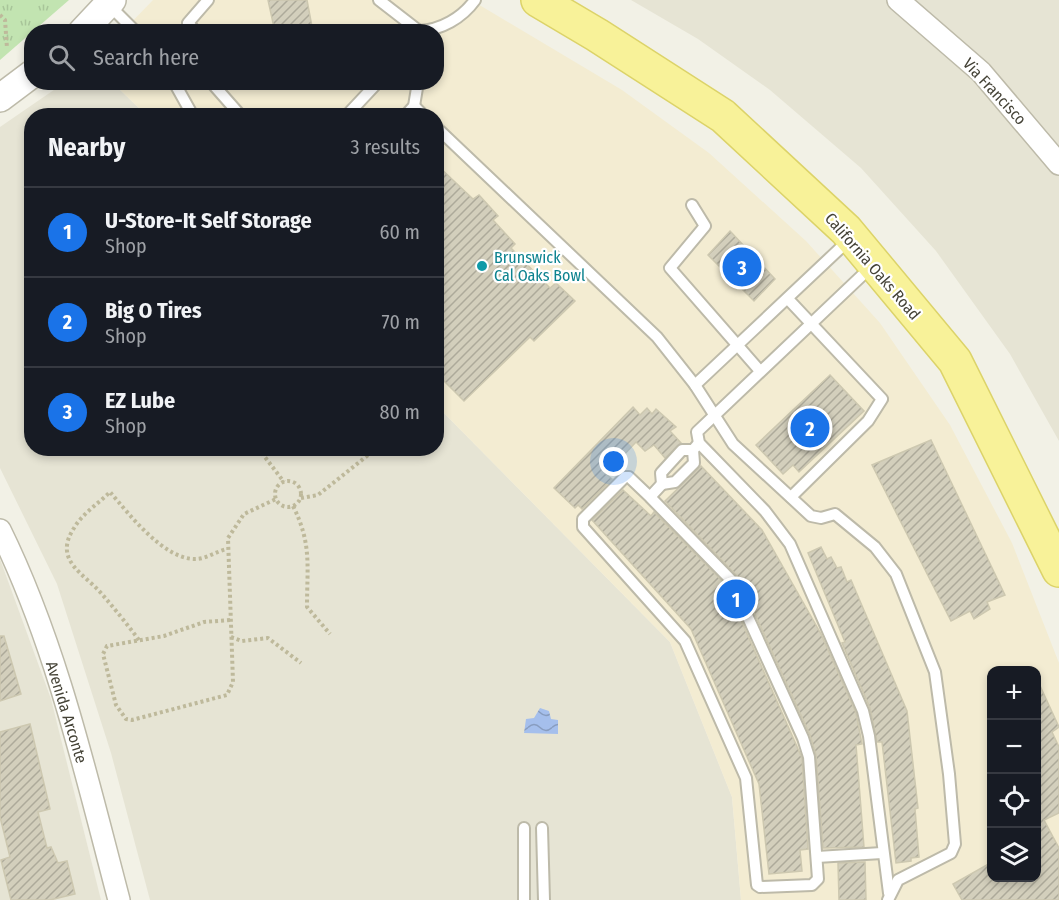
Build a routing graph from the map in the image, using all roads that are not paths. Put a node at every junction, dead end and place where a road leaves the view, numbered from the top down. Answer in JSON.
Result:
{"nodes":[{"id":1,"x":208,"y":0,"type":"edge"},
{"id":2,"x":379,"y":0,"type":"edge"},
{"id":3,"x":475,"y":0,"type":"edge"},
{"id":4,"x":538,"y":0,"type":"edge"},
{"id":5,"x":898,"y":0,"type":"edge"},
{"id":6,"x":110,"y":2,"type":"edge"},
{"id":7,"x":89,"y":24,"type":"edge"},
{"id":8,"x":129,"y":24,"type":"edge"},
{"id":9,"x":189,"y":24,"type":"edge"},
{"id":10,"x":410,"y":24,"type":"edge"},
{"id":11,"x":444,"y":24,"type":"edge"},
{"id":12,"x":24,"y":80,"type":"edge"},
{"id":13,"x":178,"y":90,"type":"edge"},
{"id":14,"x":218,"y":90,"type":"edge"},
{"id":15,"x":371,"y":90,"type":"edge"},
{"id":16,"x":417,"y":90,"type":"edge"},
{"id":17,"x":0,"y":98,"type":"edge"},
{"id":18,"x":414,"y":106,"type":"edge"},
{"id":19,"x":189,"y":108,"type":"edge"},
{"id":20,"x":234,"y":108,"type":"edge"},
{"id":21,"x":354,"y":108,"type":"edge"},
{"id":22,"x":444,"y":135,"type":"edge"},
{"id":23,"x":1059,"y":164,"type":"edge"},
{"id":24,"x":692,"y":205,"type":"dead end"},
{"id":25,"x":852,"y":237,"type":"junction"},
{"id":26,"x":875,"y":264,"type":"junction"},
{"id":27,"x":788,"y":299,"type":"junction"},
{"id":28,"x":811,"y":323,"type":"junction"},
{"id":29,"x":738,"y":346,"type":"junction"},
{"id":30,"x":760,"y":371,"type":"junction"},
{"id":31,"x":695,"y":385,"type":"junction"},
{"id":32,"x":714,"y":415,"type":"junction"},
{"id":33,"x":696,"y":447,"type":"junction"},
{"id":34,"x":662,"y":484,"type":"junction"},
{"id":35,"x":650,"y":497,"type":"junction"},
{"id":36,"x":791,"y":497,"type":"junction"},
{"id":37,"x":0,"y":530,"type":"edge"},
{"id":38,"x":1059,"y":570,"type":"edge"},
{"id":39,"x":524,"y":828,"type":"dead end"},
{"id":40,"x":542,"y":828,"type":"dead end"},
{"id":41,"x":882,"y":852,"type":"junction"},
{"id":42,"x":817,"y":857,"type":"junction"},
{"id":43,"x":888,"y":896,"type":"edge"},
{"id":44,"x":119,"y":900,"type":"edge"},
{"id":45,"x":524,"y":900,"type":"edge"},
{"id":46,"x":544,"y":900,"type":"edge"}],
"edges":[{"from":1,"to":9,"type":"lane"},
{"from":2,"to":10,"type":"lane"},
{"from":3,"to":11,"type":"lane"},
{"from":4,"to":25,"type":"main road","name":"California Oaks Road"},
{"from":5,"to":23,"type":"street","name":"Via Francisco"},
{"from":6,"to":7,"type":"street"},
{"from":6,"to":8,"type":"lane"},
{"from":12,"to":17,"type":"street"},
{"from":13,"to":19,"type":"lane"},
{"from":14,"to":20,"type":"lane"},
{"from":15,"to":21,"type":"lane"},
{"from":16,"to":18,"type":"lane"},
{"from":22,"to":31,"type":"lane"},
{"from":24,"to":29,"type":"lane"},
{"from":25,"to":26,"type":"main road","name":"California Oaks Road"},
{"from":25,"to":27,"type":"lane"},
{"from":26,"to":28,"type":"lane"},
{"from":26,"to":38,"type":"main road","name":"California Oaks Road"},
{"from":27,"to":28,"type":"lane"},
{"from":27,"to":29,"type":"lane"},
{"from":28,"to":30,"type":"lane"},
{"from":28,"to":36,"type":"lane"},
{"from":29,"to":30,"type":"lane"},
{"from":29,"to":31,"type":"lane"},
{"from":30,"to":32,"type":"lane"},
{"from":31,"to":32,"type":"lane"},
{"from":32,"to":33,"type":"lane"},
{"from":32,"to":36,"type":"lane"},
{"from":33,"to":34,"type":"lane"},
{"from":33,"to":34,"type":"lane"},
{"from":33,"to":41,"type":"lane"},
{"from":34,"to":35,"type":"lane"},
{"from":35,"to":42,"type":"lane"},
{"from":35,"to":42,"type":"lane"},
{"from":36,"to":43,"type":"lane"},
{"from":37,"to":44,"type":"street","name":"Avenida Arconte"},
{"from":39,"to":45,"type":"lane"},
{"from":40,"to":46,"type":"lane"},
{"from":41,"to":42,"type":"lane"},
{"from":41,"to":43,"type":"lane"}]}
